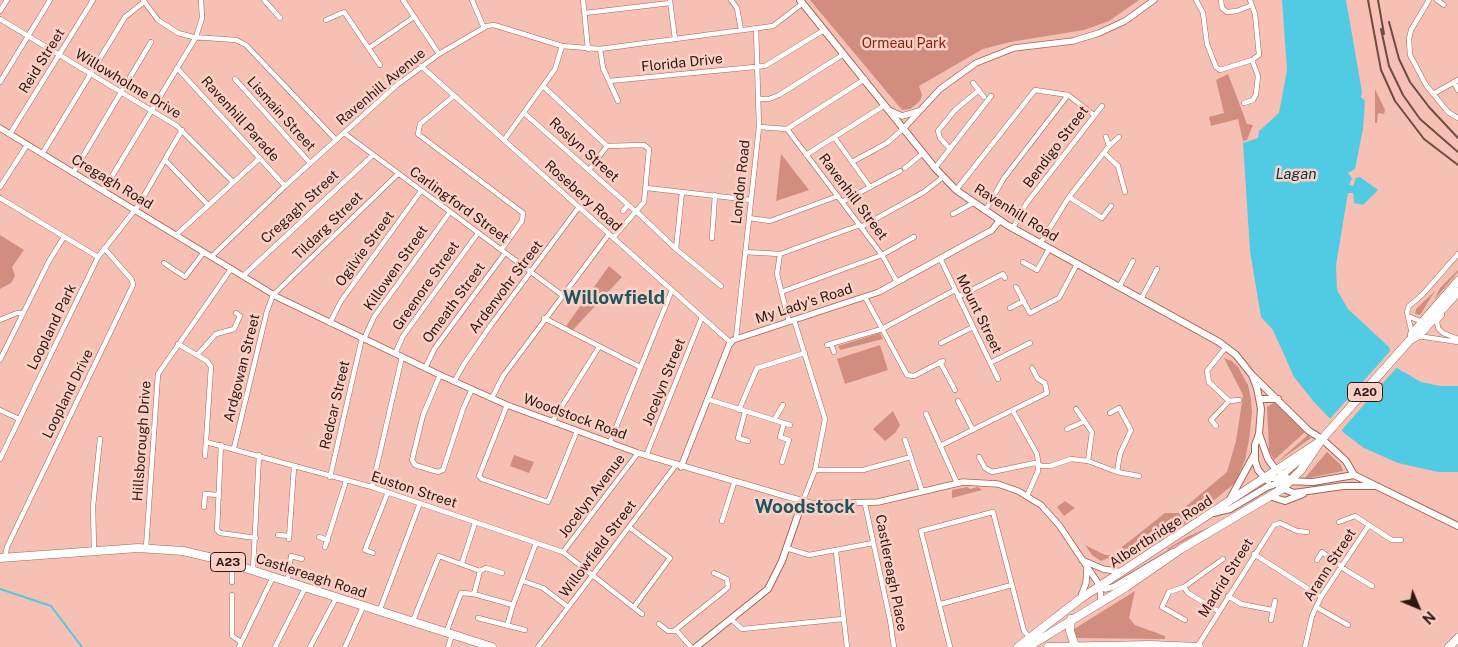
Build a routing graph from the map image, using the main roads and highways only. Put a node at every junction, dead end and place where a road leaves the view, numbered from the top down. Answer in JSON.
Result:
{"nodes":[{"id":1,"x":802,"y":2,"type":"edge"},
{"id":2,"x":1458,"y":281,"type":"edge"},
{"id":3,"x":1458,"y":292,"type":"edge"},
{"id":4,"x":1414,"y":336,"type":"junction"},
{"id":5,"x":1252,"y":375,"type":"junction"},
{"id":6,"x":1260,"y":399,"type":"junction"},
{"id":7,"x":1279,"y":399,"type":"junction"},
{"id":8,"x":1260,"y":434,"type":"junction"},
{"id":9,"x":1322,"y":440,"type":"junction"},
{"id":10,"x":1314,"y":453,"type":"junction"},
{"id":11,"x":1254,"y":455,"type":"junction"},
{"id":12,"x":1276,"y":470,"type":"junction"},
{"id":13,"x":1354,"y":475,"type":"junction"},
{"id":14,"x":1282,"y":476,"type":"junction"},
{"id":15,"x":1265,"y":478,"type":"junction"},
{"id":16,"x":1292,"y":481,"type":"junction"},
{"id":17,"x":1273,"y":484,"type":"junction"},
{"id":18,"x":1376,"y":486,"type":"junction"},
{"id":19,"x":1282,"y":489,"type":"junction"},
{"id":20,"x":1304,"y":493,"type":"junction"},
{"id":21,"x":1272,"y":497,"type":"junction"},
{"id":22,"x":802,"y":503,"type":"road end"},
{"id":23,"x":1227,"y":504,"type":"junction"},
{"id":24,"x":1213,"y":513,"type":"junction"},
{"id":25,"x":1458,"y":526,"type":"edge"},
{"id":26,"x":2,"y":557,"type":"edge"},
{"id":27,"x":1070,"y":620,"type":"junction"},
{"id":28,"x":1458,"y":638,"type":"edge"},
{"id":29,"x":1029,"y":641,"type":"edge"},
{"id":30,"x":1075,"y":646,"type":"edge"},
{"id":31,"x":492,"y":647,"type":"edge"},
{"id":32,"x":696,"y":647,"type":"edge"},
{"id":33,"x":1019,"y":647,"type":"edge"},
{"id":34,"x":1048,"y":647,"type":"edge"},
{"id":35,"x":1196,"y":647,"type":"edge"},
{"id":36,"x":1449,"y":647,"type":"edge"}],
"edges":[{"from":1,"to":5,"type":"main road","name":"Ravenhill Road"},
{"from":2,"to":4,"type":"main road","number":"A20"},
{"from":3,"to":4,"type":"main road","number":"A20"},
{"from":4,"to":9,"type":"main road","name":"Albertbridge Road","number":"A20"},
{"from":5,"to":6,"type":"main road","name":"Ravenhill Road"},
{"from":5,"to":7,"type":"main road"},
{"from":6,"to":7,"type":"main road"},
{"from":6,"to":8,"type":"main road","name":"Ravenhill Road"},
{"from":7,"to":9,"type":"main road"},
{"from":8,"to":11,"type":"main road","name":"Ravenhill Road"},
{"from":8,"to":12,"type":"main road","name":"Ravenhill Road"},
{"from":9,"to":10,"type":"main road","name":"Albertbridge Road","number":"A20"},
{"from":9,"to":12,"type":"main road","name":"Albertbridge Road","number":"A20"},
{"from":9,"to":13,"type":"main road"},
{"from":10,"to":14,"type":"main road"},
{"from":10,"to":16,"type":"main road","name":"Albertbridge Road","number":"A20"},
{"from":11,"to":15,"type":"main road"},
{"from":11,"to":23,"type":"main road","name":"Ravenhill Road"},
{"from":12,"to":14,"type":"main road","name":"Ravenhill Road"},
{"from":12,"to":15,"type":"main road","name":"Albertbridge Road","number":"A20"},
{"from":13,"to":16,"type":"main road"},
{"from":13,"to":18,"type":"main road"},
{"from":14,"to":15,"type":"main road"},
{"from":14,"to":16,"type":"main road","name":"Ravenhill Road"},
{"from":15,"to":17,"type":"main road"},
{"from":15,"to":23,"type":"main road","name":"Albertbridge Road","number":"A20"},
{"from":16,"to":17,"type":"main road"},
{"from":16,"to":19,"type":"main road","name":"Albertbridge Road","number":"A20"},
{"from":17,"to":19,"type":"main road"},
{"from":17,"to":24,"type":"main road"},
{"from":18,"to":20,"type":"main road"},
{"from":18,"to":25,"type":"main road"},
{"from":19,"to":20,"type":"main road"},
{"from":19,"to":21,"type":"main road","name":"Albertbridge Road","number":"A20"},
{"from":20,"to":21,"type":"main road"},
{"from":21,"to":27,"type":"main road","name":"Albertbridge Road","number":"A20"},
{"from":22,"to":32,"type":"main road"},
{"from":23,"to":24,"type":"main road","name":"Albertbridge Road","number":"A20"},
{"from":24,"to":29,"type":"main road","name":"Albertbridge Road","number":"A20"},
{"from":26,"to":31,"type":"main road","name":"Castlereagh Road","number":"A23"},
{"from":27,"to":29,"type":"main road","name":"Albertbridge Road","number":"A20"},
{"from":27,"to":30,"type":"main road"},
{"from":28,"to":36,"type":"main road"},
{"from":29,"to":33,"type":"main road"},
{"from":30,"to":34,"type":"main road"},
{"from":30,"to":35,"type":"main road"}]}
